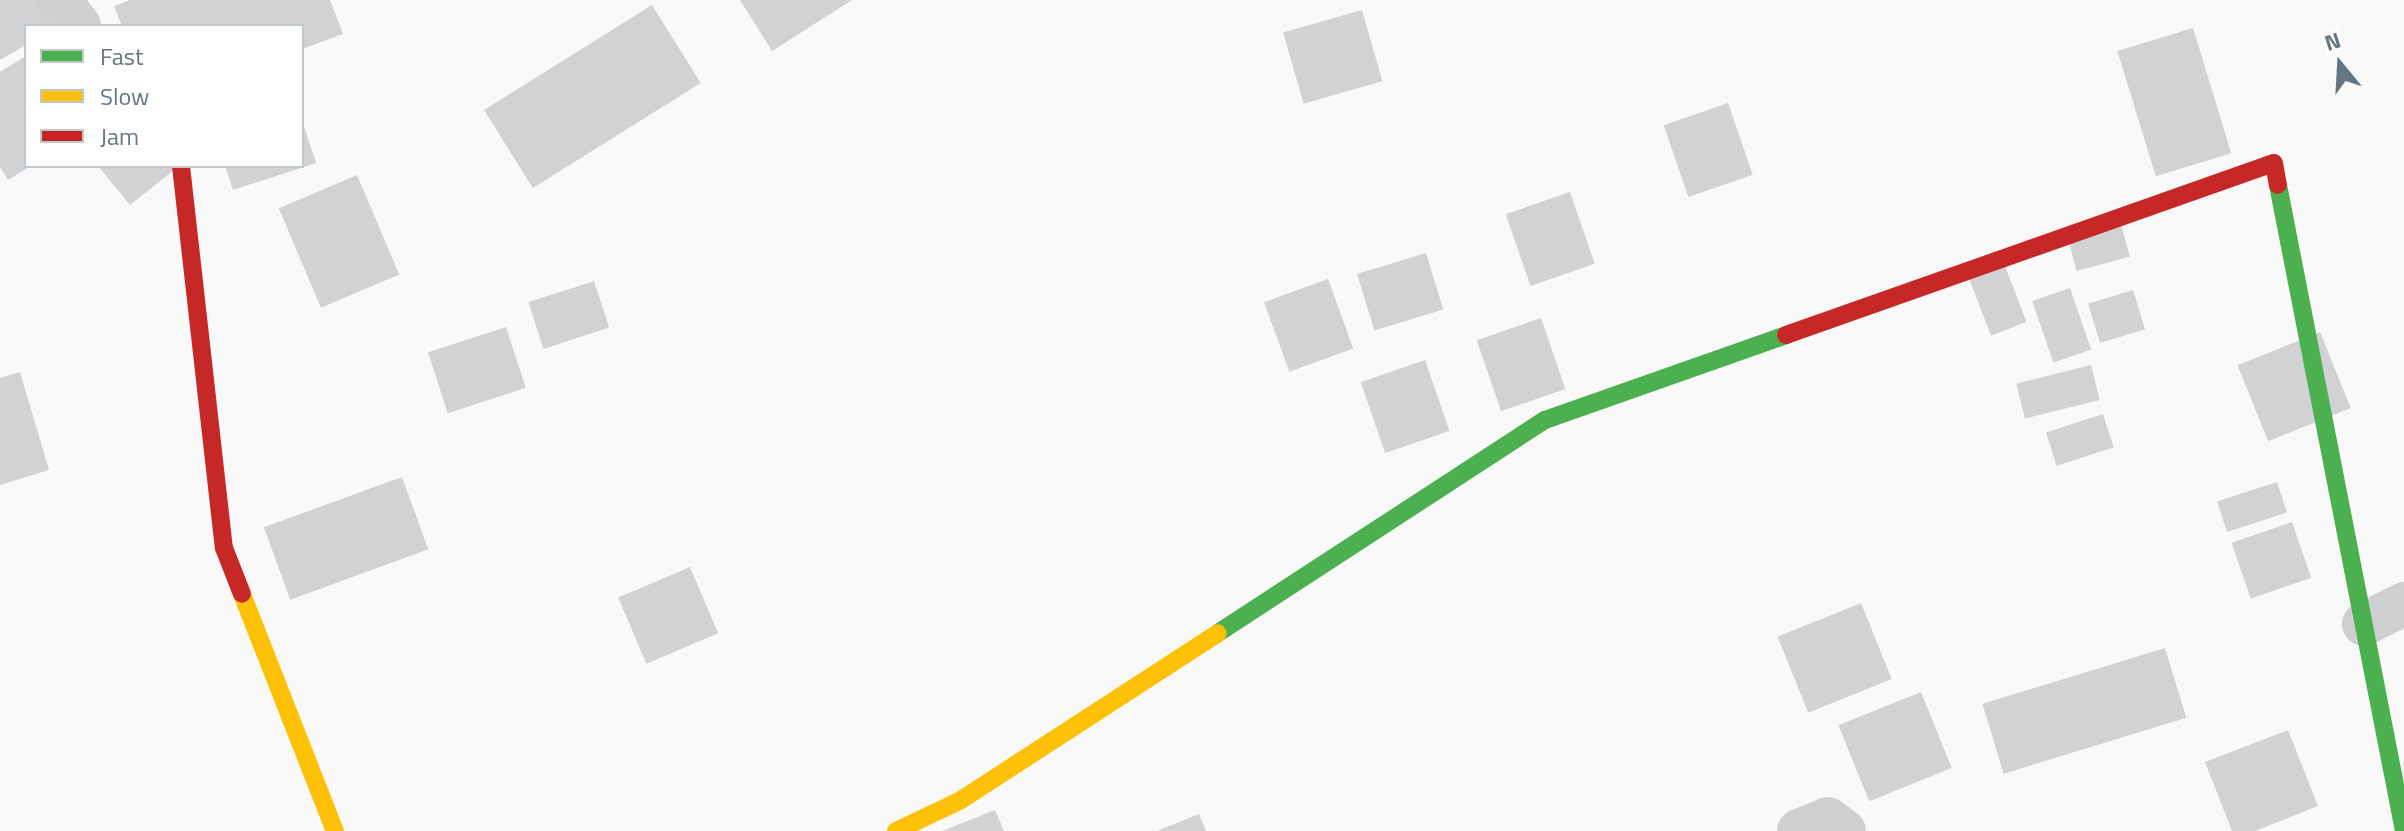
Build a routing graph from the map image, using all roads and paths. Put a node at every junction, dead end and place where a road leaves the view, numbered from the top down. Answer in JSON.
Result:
{"nodes":[{"id":1,"x":59,"y":0,"type":"edge"},
{"id":2,"x":77,"y":24,"type":"edge"},
{"id":3,"x":181,"y":168,"type":"edge"},
{"id":4,"x":2404,"y":604,"type":"edge"},
{"id":5,"x":2364,"y":624,"type":"junction"},
{"id":6,"x":335,"y":831,"type":"edge"},
{"id":7,"x":896,"y":831,"type":"edge"},
{"id":8,"x":1799,"y":831,"type":"edge"},
{"id":9,"x":1844,"y":831,"type":"edge"},
{"id":10,"x":2404,"y":831,"type":"edge"}],
"edges":[{"from":1,"to":2,"type":"street"},
{"from":3,"to":6,"type":"street"},
{"from":4,"to":5,"type":"street"},
{"from":5,"to":7,"type":"street"},
{"from":5,"to":10,"type":"street"},
{"from":8,"to":9,"type":"street"}]}
